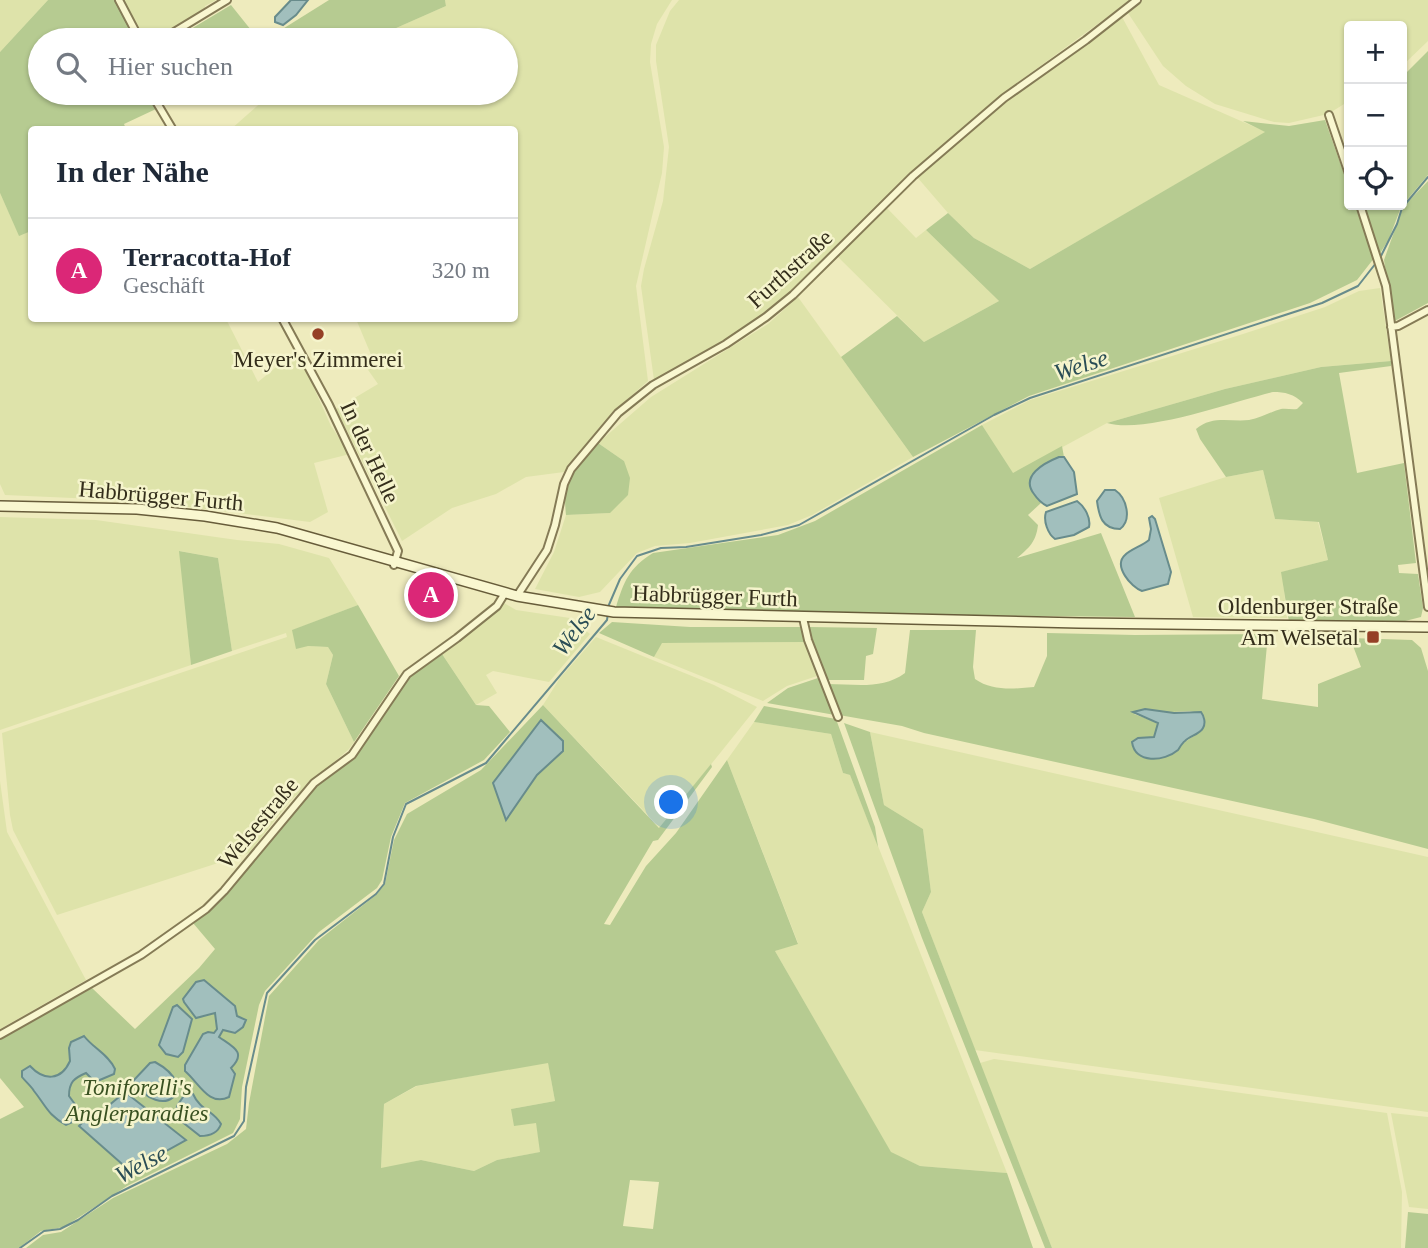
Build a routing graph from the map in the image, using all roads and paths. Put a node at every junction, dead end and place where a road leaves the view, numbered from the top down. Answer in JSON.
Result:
{"nodes":[{"id":1,"x":119,"y":0,"type":"edge"},
{"id":2,"x":227,"y":0,"type":"edge"},
{"id":3,"x":1137,"y":0,"type":"edge"},
{"id":4,"x":134,"y":28,"type":"edge"},
{"id":5,"x":181,"y":28,"type":"edge"},
{"id":6,"x":158,"y":105,"type":"edge"},
{"id":7,"x":1329,"y":115,"type":"dead end"},
{"id":8,"x":171,"y":126,"type":"edge"},
{"id":9,"x":1344,"y":159,"type":"edge"},
{"id":10,"x":1362,"y":210,"type":"edge"},
{"id":11,"x":1428,"y":310,"type":"edge"},
{"id":12,"x":284,"y":322,"type":"edge"},
{"id":13,"x":1391,"y":327,"type":"junction"},
{"id":14,"x":1,"y":506,"type":"edge"},
{"id":15,"x":395,"y":563,"type":"junction"},
{"id":16,"x":505,"y":593,"type":"junction"},
{"id":17,"x":517,"y":596,"type":"junction"},
{"id":18,"x":1428,"y":607,"type":"edge"},
{"id":19,"x":803,"y":618,"type":"junction"},
{"id":20,"x":1188,"y":624,"type":"joint"},
{"id":21,"x":1428,"y":627,"type":"edge"},
{"id":22,"x":838,"y":717,"type":"dead end"},
{"id":23,"x":0,"y":1035,"type":"edge"}],
"edges":[{"from":1,"to":4,"type":"street"},
{"from":2,"to":5,"type":"street"},
{"from":3,"to":17,"type":"street","name":"Furthstraße"},
{"from":6,"to":8,"type":"street"},
{"from":7,"to":9,"type":"street"},
{"from":10,"to":13,"type":"street"},
{"from":11,"to":13,"type":"street"},
{"from":12,"to":15,"type":"street","name":"In der Helle"},
{"from":13,"to":18,"type":"street"},
{"from":14,"to":15,"type":"street","name":"Habbrügger Furth"},
{"from":15,"to":16,"type":"street","name":"Habbrügger Furth"},
{"from":16,"to":17,"type":"street","name":"Habbrügger Furth"},
{"from":16,"to":23,"type":"street","name":"Welsestraße"},
{"from":17,"to":19,"type":"street","name":"Habbrügger Furth"},
{"from":19,"to":20,"type":"street","name":"Habbrügger Furth"},
{"from":19,"to":22,"type":"street"},
{"from":20,"to":21,"type":"street","name":"Oldenburger Straße"}]}
